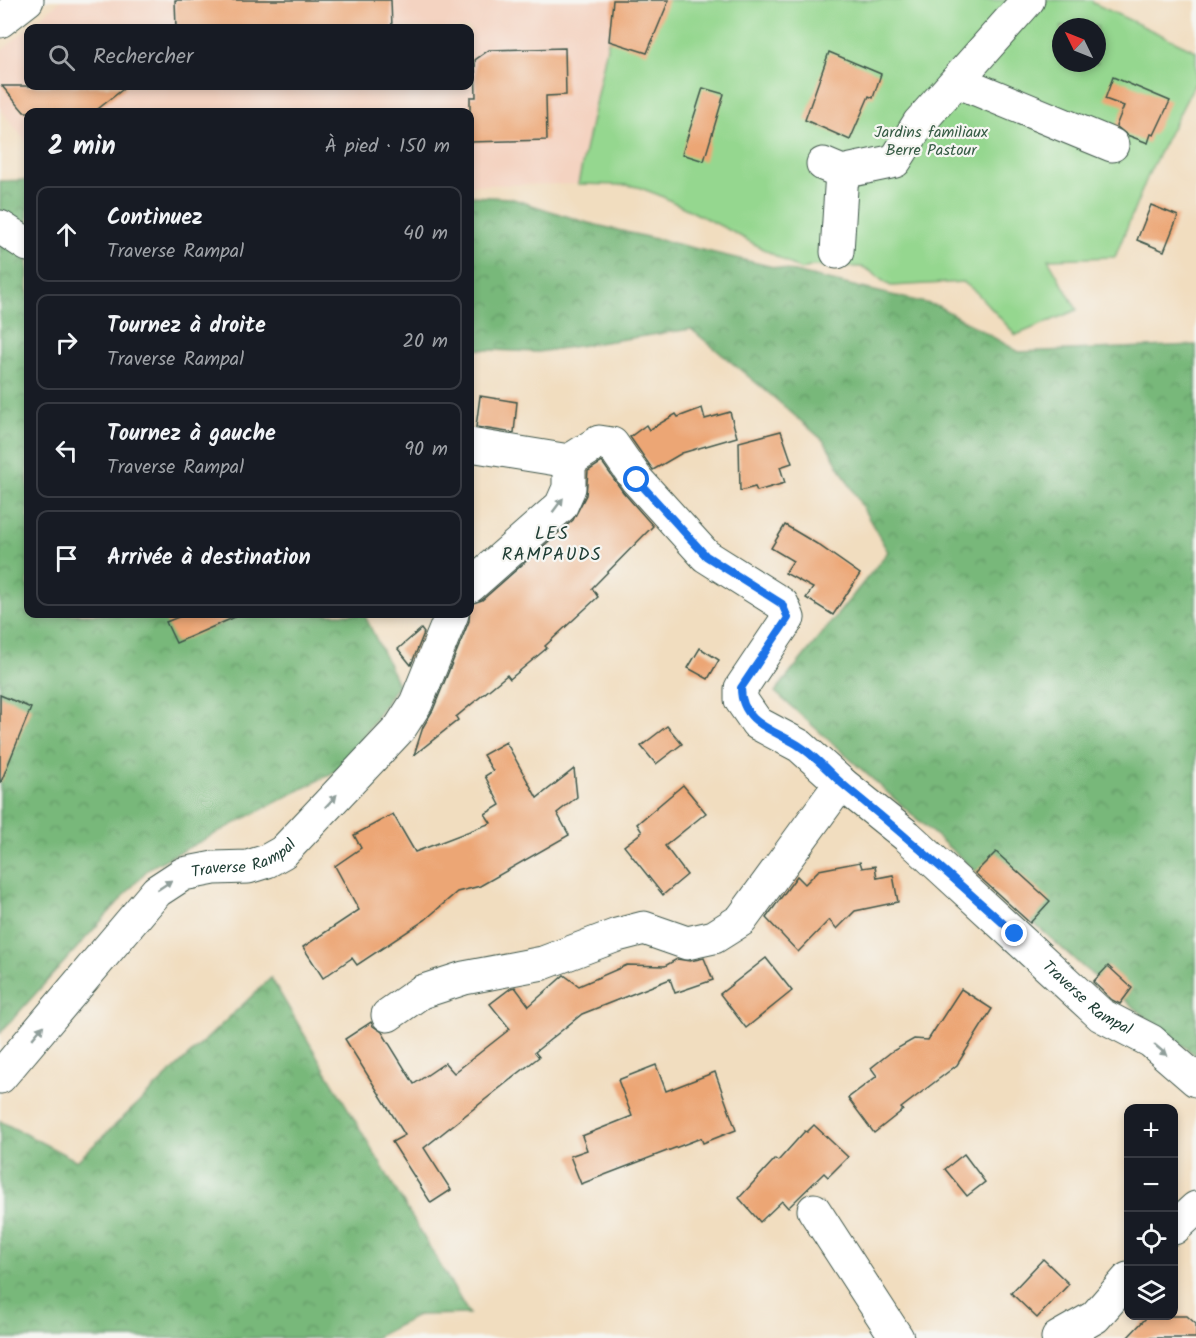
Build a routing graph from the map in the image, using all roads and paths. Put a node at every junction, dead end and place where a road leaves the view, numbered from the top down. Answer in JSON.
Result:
{"nodes":[{"id":1,"x":27,"y":0,"type":"edge"},
{"id":2,"x":1028,"y":0,"type":"edge"},
{"id":3,"x":0,"y":21,"type":"edge"},
{"id":4,"x":957,"y":81,"type":"junction"},
{"id":5,"x":1112,"y":145,"type":"dead end"},
{"id":6,"x":0,"y":227,"type":"edge"},
{"id":7,"x":24,"y":242,"type":"edge"},
{"id":8,"x":837,"y":252,"type":"dead end"},
{"id":9,"x":474,"y":446,"type":"edge"},
{"id":10,"x":569,"y":461,"type":"junction"},
{"id":11,"x":474,"y":582,"type":"edge"},
{"id":12,"x":440,"y":621,"type":"edge"},
{"id":13,"x":842,"y":783,"type":"junction"},
{"id":14,"x":388,"y":1015,"type":"dead end"},
{"id":15,"x":0,"y":1077,"type":"edge"},
{"id":16,"x":1196,"y":1080,"type":"edge"},
{"id":17,"x":1196,"y":1208,"type":"edge"},
{"id":18,"x":814,"y":1210,"type":"dead end"},
{"id":19,"x":1178,"y":1224,"type":"edge"},
{"id":20,"x":1124,"y":1284,"type":"edge"},
{"id":21,"x":897,"y":1338,"type":"edge"},
{"id":22,"x":1058,"y":1338,"type":"edge"}],
"edges":[{"from":1,"to":3,"type":"street"},
{"from":2,"to":4,"type":"street"},
{"from":4,"to":5,"type":"street"},
{"from":4,"to":8,"type":"street"},
{"from":6,"to":7,"type":"street"},
{"from":9,"to":10,"type":"street"},
{"from":11,"to":10,"type":"street","one_way":true},
{"from":10,"to":13,"type":"street","name":"Traverse Rampal"},
{"from":15,"to":12,"type":"street","name":"Traverse Rampal","one_way":true},
{"from":13,"to":14,"type":"street"},
{"from":13,"to":16,"type":"street","name":"Traverse Rampal","one_way":true},
{"from":17,"to":19,"type":"street"},
{"from":18,"to":21,"type":"street"},
{"from":20,"to":22,"type":"street"}]}
